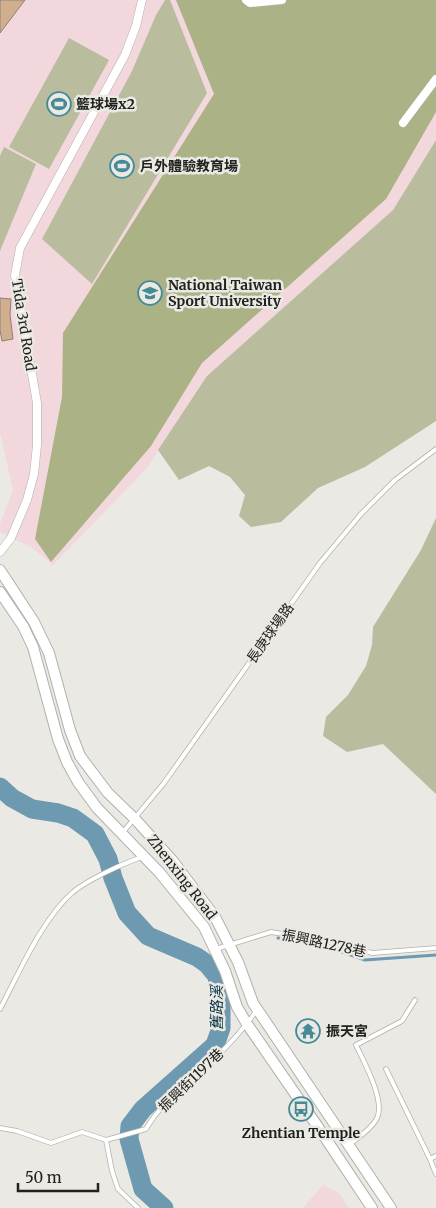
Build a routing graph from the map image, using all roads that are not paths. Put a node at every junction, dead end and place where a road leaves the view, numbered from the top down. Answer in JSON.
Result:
{"nodes":[{"id":1,"x":142,"y":0,"type":"edge"},
{"id":2,"x":246,"y":0,"type":"edge"},
{"id":3,"x":282,"y":0,"type":"edge"},
{"id":4,"x":436,"y":79,"type":"edge"},
{"id":5,"x":403,"y":123,"type":"dead end"},
{"id":6,"x":436,"y":449,"type":"edge"},
{"id":7,"x":0,"y":552,"type":"edge"},
{"id":8,"x":0,"y":570,"type":"edge"},
{"id":9,"x":0,"y":592,"type":"edge"},
{"id":10,"x":135,"y":819,"type":"junction"},
{"id":11,"x":122,"y":834,"type":"junction"},
{"id":12,"x":144,"y":857,"type":"junction"},
{"id":13,"x":229,"y":944,"type":"junction"},
{"id":14,"x":436,"y":948,"type":"edge"},
{"id":15,"x":215,"y":949,"type":"junction"},
{"id":16,"x":415,"y":1000,"type":"dead end"},
{"id":17,"x":0,"y":1009,"type":"edge"},
{"id":18,"x":257,"y":1010,"type":"junction"},
{"id":19,"x":247,"y":1024,"type":"junction"},
{"id":20,"x":386,"y":1068,"type":"dead end"},
{"id":21,"x":0,"y":1128,"type":"edge"},
{"id":22,"x":106,"y":1140,"type":"junction"},
{"id":23,"x":348,"y":1145,"type":"junction"},
{"id":24,"x":436,"y":1156,"type":"edge"},
{"id":25,"x":430,"y":1159,"type":"junction"},
{"id":26,"x":436,"y":1174,"type":"edge"},
{"id":27,"x":138,"y":1208,"type":"edge"},
{"id":28,"x":372,"y":1208,"type":"edge"},
{"id":29,"x":391,"y":1208,"type":"edge"}],
"edges":[{"from":1,"to":7,"type":"street","name":"Tida 3rd Road"},
{"from":2,"to":3,"type":"street"},
{"from":4,"to":5,"type":"street"},
{"from":6,"to":10,"type":"lane","name":"長庚球場路"},
{"from":8,"to":10,"type":"street","name":"Zhenxing Road"},
{"from":9,"to":11,"type":"street","name":"Zhenxing Road"},
{"from":10,"to":11,"type":"lane","name":"長庚球場路"},
{"from":10,"to":13,"type":"street","name":"Zhenxing Road"},
{"from":11,"to":12,"type":"street","name":"Zhenxing Road"},
{"from":12,"to":15,"type":"street","name":"Zhenxing Road"},
{"from":12,"to":17,"type":"lane"},
{"from":13,"to":14,"type":"lane","name":"振興路1278巷"},
{"from":13,"to":15,"type":"lane","name":"振興路1278巷"},
{"from":13,"to":18,"type":"street","name":"Zhenxing Road"},
{"from":15,"to":19,"type":"street","name":"Zhenxing Road"},
{"from":16,"to":23,"type":"lane"},
{"from":18,"to":19,"type":"lane","name":"振興街1197巷"},
{"from":18,"to":23,"type":"street","name":"Zhenxing Road"},
{"from":19,"to":22,"type":"lane","name":"振興街1197巷"},
{"from":19,"to":28,"type":"street","name":"Zhenxing Road"},
{"from":20,"to":25,"type":"lane"},
{"from":21,"to":22,"type":"lane"},
{"from":22,"to":27,"type":"lane"},
{"from":23,"to":29,"type":"street","name":"Zhenxing Road"},
{"from":24,"to":25,"type":"lane"},
{"from":25,"to":26,"type":"lane"}]}
